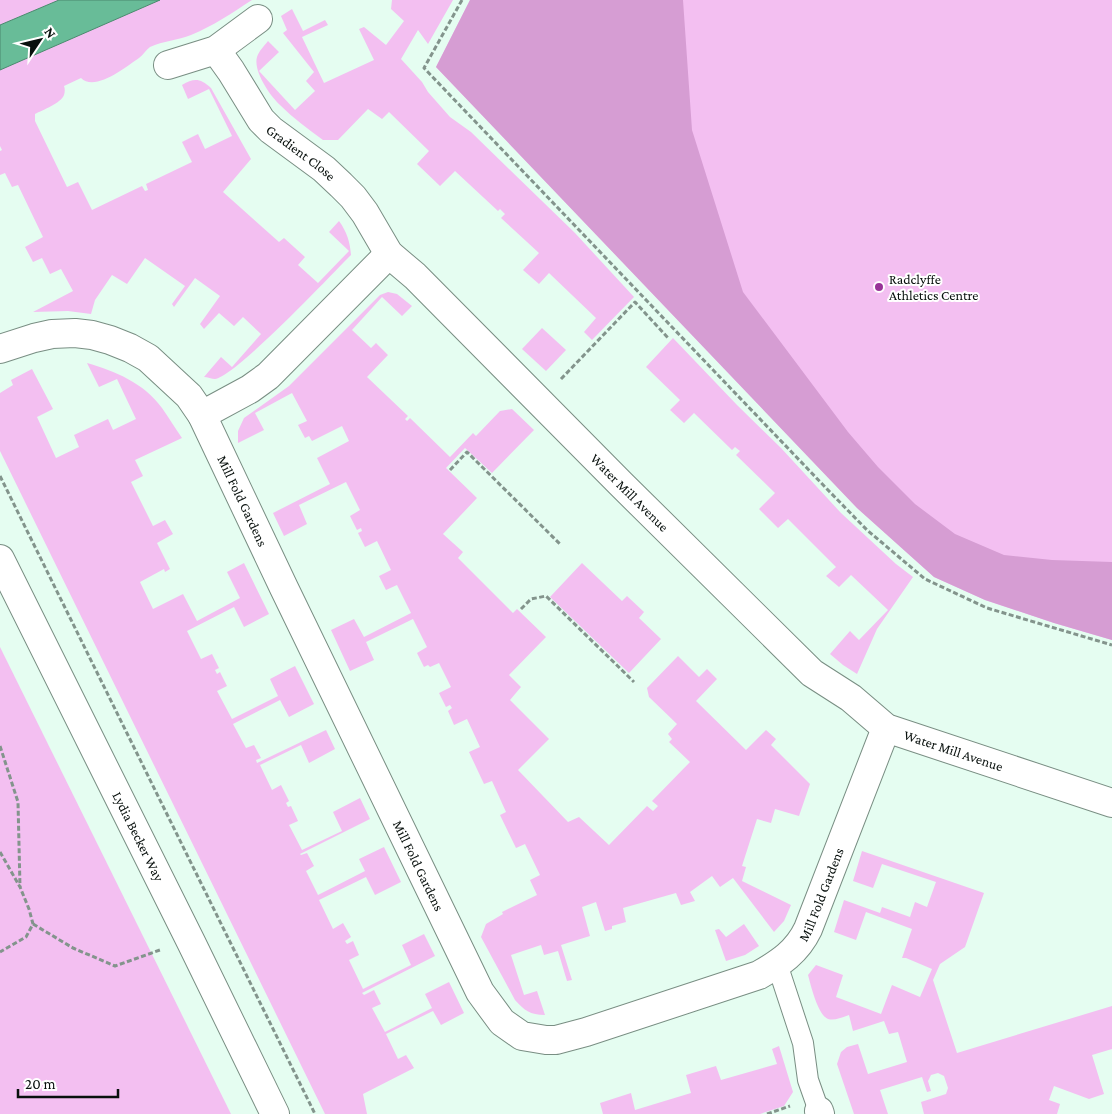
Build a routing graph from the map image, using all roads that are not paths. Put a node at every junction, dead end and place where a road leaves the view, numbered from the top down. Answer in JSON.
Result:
{"nodes":[{"id":1,"x":258,"y":19,"type":"dead end"},
{"id":2,"x":216,"y":50,"type":"junction"},
{"id":3,"x":168,"y":65,"type":"dead end"},
{"id":4,"x":389,"y":254,"type":"junction"},
{"id":5,"x":0,"y":349,"type":"edge"},
{"id":6,"x":202,"y":415,"type":"junction"},
{"id":7,"x":0,"y":559,"type":"edge"},
{"id":8,"x":886,"y":728,"type":"junction"},
{"id":9,"x":1112,"y":803,"type":"edge"},
{"id":10,"x":778,"y":964,"type":"junction"},
{"id":11,"x":820,"y":1112,"type":"edge"},
{"id":12,"x":275,"y":1114,"type":"edge"}],
"edges":[{"from":1,"to":2,"type":"street"},
{"from":2,"to":3,"type":"street"},
{"from":2,"to":4,"type":"street","name":"Gradient Close"},
{"from":4,"to":6,"type":"street"},
{"from":4,"to":8,"type":"street","name":"Water Mill Avenue"},
{"from":5,"to":6,"type":"street","name":"Mill Fold Gardens"},
{"from":6,"to":10,"type":"street","name":"Mill Fold Gardens"},
{"from":7,"to":12,"type":"street","name":"Lydia Becker Way"},
{"from":8,"to":9,"type":"street","name":"Water Mill Avenue"},
{"from":8,"to":10,"type":"street","name":"Mill Fold Gardens"},
{"from":10,"to":11,"type":"lane"}]}
